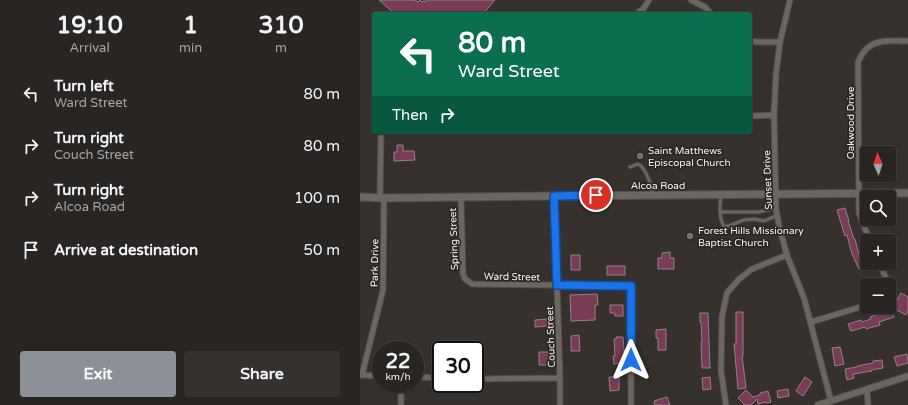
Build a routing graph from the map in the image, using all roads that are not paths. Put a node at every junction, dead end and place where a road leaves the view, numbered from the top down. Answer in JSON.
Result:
{"nodes":[{"id":1,"x":649,"y":0,"type":"edge"},
{"id":2,"x":691,"y":0,"type":"edge"},
{"id":3,"x":790,"y":0,"type":"edge"},
{"id":4,"x":639,"y":12,"type":"edge"},
{"id":5,"x":709,"y":12,"type":"edge"},
{"id":6,"x":752,"y":41,"type":"edge"},
{"id":7,"x":908,"y":41,"type":"edge"},
{"id":8,"x":780,"y":42,"type":"junction"},
{"id":9,"x":752,"y":116,"type":"edge"},
{"id":10,"x":774,"y":116,"type":"junction"},
{"id":11,"x":381,"y":134,"type":"edge"},
{"id":12,"x":630,"y":167,"type":"dead end"},
{"id":13,"x":859,"y":193,"type":"junction"},
{"id":14,"x":908,"y":193,"type":"edge"},
{"id":15,"x":777,"y":194,"type":"junction"},
{"id":16,"x":653,"y":195,"type":"junction"},
{"id":17,"x":721,"y":195,"type":"junction"},
{"id":18,"x":554,"y":196,"type":"junction"},
{"id":19,"x":360,"y":197,"type":"edge"},
{"id":20,"x":461,"y":197,"type":"junction"},
{"id":21,"x":382,"y":198,"type":"junction"},
{"id":22,"x":776,"y":208,"type":"junction"},
{"id":23,"x":721,"y":212,"type":"junction"},
{"id":24,"x":777,"y":216,"type":"junction"},
{"id":25,"x":867,"y":234,"type":"edge"},
{"id":26,"x":788,"y":255,"type":"junction"},
{"id":27,"x":465,"y":279,"type":"joint"},
{"id":28,"x":557,"y":285,"type":"junction"},
{"id":29,"x":860,"y":307,"type":"edge"},
{"id":30,"x":811,"y":322,"type":"junction"},
{"id":31,"x":361,"y":375,"type":"edge"},
{"id":32,"x":372,"y":376,"type":"edge"},
{"id":33,"x":908,"y":376,"type":"edge"},
{"id":34,"x":560,"y":378,"type":"junction"},
{"id":35,"x":484,"y":379,"type":"edge"},
{"id":36,"x":867,"y":390,"type":"junction"},
{"id":37,"x":401,"y":393,"type":"edge"},
{"id":38,"x":831,"y":401,"type":"junction"},
{"id":39,"x":401,"y":405,"type":"edge"},
{"id":40,"x":560,"y":405,"type":"edge"},
{"id":41,"x":631,"y":405,"type":"edge"},
{"id":42,"x":726,"y":405,"type":"edge"},
{"id":43,"x":818,"y":405,"type":"edge"},
{"id":44,"x":868,"y":405,"type":"edge"}],
"edges":[{"from":1,"to":4,"type":"street"},
{"from":2,"to":5,"type":"street"},
{"from":3,"to":8,"type":"street","name":"Sunset Drive"},
{"from":6,"to":8,"type":"street"},
{"from":7,"to":13,"type":"street","name":"Oakwood Drive"},
{"from":8,"to":10,"type":"street","name":"Sunset Drive"},
{"from":9,"to":10,"type":"street"},
{"from":10,"to":15,"type":"street","name":"Sunset Drive"},
{"from":11,"to":21,"type":"street","name":"Park Drive"},
{"from":12,"to":16,"type":"lane"},
{"from":13,"to":14,"type":"main road","name":"Alcoa Road"},
{"from":13,"to":15,"type":"main road","name":"Alcoa Road"},
{"from":13,"to":25,"type":"street","name":"Oakwood Drive"},
{"from":15,"to":17,"type":"main road","name":"Alcoa Road"},
{"from":15,"to":22,"type":"street","name":"Sunset Drive"},
{"from":16,"to":17,"type":"main road","name":"Alcoa Road"},
{"from":16,"to":18,"type":"main road","name":"Alcoa Road"},
{"from":17,"to":23,"type":"lane"},
{"from":18,"to":20,"type":"main road","name":"Alcoa Road"},
{"from":18,"to":28,"type":"street","name":"Couch Street"},
{"from":19,"to":21,"type":"main road","name":"Alcoa Road"},
{"from":20,"to":21,"type":"main road","name":"Alcoa Road"},
{"from":20,"to":27,"type":"street","name":"Spring Street"},
{"from":21,"to":31,"type":"street","name":"Park Drive"},
{"from":22,"to":23,"type":"lane"},
{"from":22,"to":24,"type":"street","name":"Sunset Drive"},
{"from":23,"to":24,"type":"lane"},
{"from":24,"to":26,"type":"street","name":"Sunset Drive"},
{"from":26,"to":30,"type":"street","name":"Sunset Drive"},
{"from":26,"to":42,"type":"street"},
{"from":27,"to":28,"type":"street","name":"Ward Street"},
{"from":28,"to":34,"type":"street","name":"Couch Street"},
{"from":28,"to":41,"type":"street","name":"Ward Street"},
{"from":29,"to":30,"type":"street"},
{"from":30,"to":38,"type":"street","name":"Sunset Drive"},
{"from":31,"to":32,"type":"street"},
{"from":33,"to":36,"type":"street"},
{"from":34,"to":35,"type":"street"},
{"from":34,"to":40,"type":"street","name":"Couch Street"},
{"from":36,"to":38,"type":"street"},
{"from":36,"to":44,"type":"street"},
{"from":37,"to":39,"type":"street"},
{"from":38,"to":43,"type":"street"}]}
